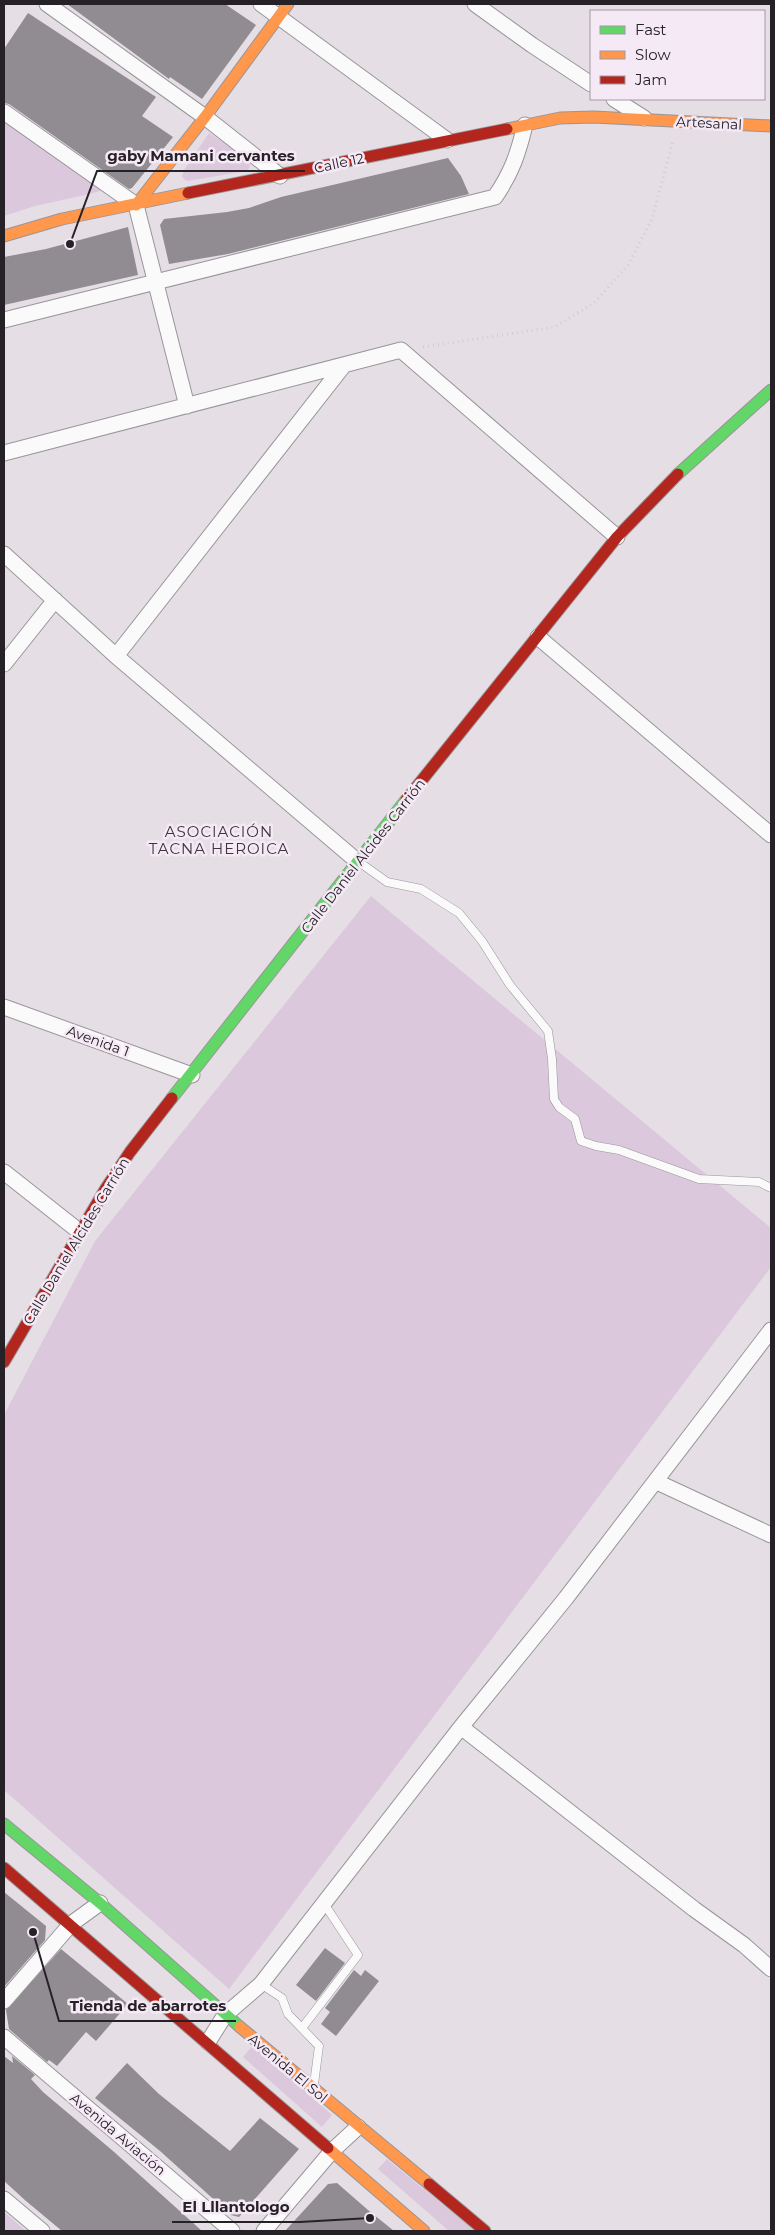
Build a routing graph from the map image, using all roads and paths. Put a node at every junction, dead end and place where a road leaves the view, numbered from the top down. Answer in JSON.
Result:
{"nodes":[{"id":1,"x":47,"y":4,"type":"edge"},
{"id":2,"x":261,"y":4,"type":"edge"},
{"id":3,"x":288,"y":4,"type":"edge"},
{"id":4,"x":475,"y":4,"type":"edge"},
{"id":5,"x":279,"y":16,"type":"junction"},
{"id":6,"x":590,"y":83,"type":"edge"},
{"id":7,"x":616,"y":100,"type":"edge"},
{"id":8,"x":4,"y":112,"type":"edge"},
{"id":9,"x":206,"y":117,"type":"junction"},
{"id":10,"x":647,"y":120,"type":"junction"},
{"id":11,"x":679,"y":121,"type":"junction"},
{"id":12,"x":525,"y":125,"type":"junction"},
{"id":13,"x":771,"y":126,"type":"edge"},
{"id":14,"x":447,"y":140,"type":"junction"},
{"id":15,"x":280,"y":176,"type":"junction"},
{"id":16,"x":136,"y":205,"type":"junction"},
{"id":17,"x":4,"y":236,"type":"edge"},
{"id":18,"x":156,"y":284,"type":"junction"},
{"id":19,"x":4,"y":320,"type":"edge"},
{"id":20,"x":401,"y":350,"type":"junction"},
{"id":21,"x":344,"y":365,"type":"junction"},
{"id":22,"x":771,"y":390,"type":"edge"},
{"id":23,"x":187,"y":406,"type":"junction"},
{"id":24,"x":4,"y":454,"type":"edge"},
{"id":25,"x":617,"y":537,"type":"junction"},
{"id":26,"x":4,"y":554,"type":"edge"},
{"id":27,"x":55,"y":600,"type":"junction"},
{"id":28,"x":538,"y":637,"type":"junction"},
{"id":29,"x":116,"y":656,"type":"junction"},
{"id":30,"x":4,"y":664,"type":"edge"},
{"id":31,"x":771,"y":835,"type":"edge"},
{"id":32,"x":357,"y":861,"type":"junction"},
{"id":33,"x":4,"y":1006,"type":"edge"},
{"id":34,"x":192,"y":1076,"type":"junction"},
{"id":35,"x":4,"y":1172,"type":"edge"},
{"id":36,"x":771,"y":1188,"type":"edge"},
{"id":37,"x":80,"y":1232,"type":"junction"},
{"id":38,"x":771,"y":1330,"type":"edge"},
{"id":39,"x":4,"y":1362,"type":"edge"},
{"id":40,"x":656,"y":1482,"type":"junction"},
{"id":41,"x":771,"y":1535,"type":"edge"},
{"id":42,"x":461,"y":1728,"type":"junction"},
{"id":43,"x":4,"y":1824,"type":"edge"},
{"id":44,"x":4,"y":1868,"type":"edge"},
{"id":45,"x":324,"y":1902,"type":"junction"},
{"id":46,"x":100,"y":1903,"type":"junction"},
{"id":47,"x":72,"y":1924,"type":"junction"},
{"id":48,"x":771,"y":1969,"type":"edge"},
{"id":49,"x":261,"y":1984,"type":"junction"},
{"id":50,"x":4,"y":2001,"type":"edge"},
{"id":51,"x":225,"y":2016,"type":"junction"},
{"id":52,"x":302,"y":2028,"type":"junction"},
{"id":53,"x":4,"y":2037,"type":"edge"},
{"id":54,"x":208,"y":2042,"type":"junction"},
{"id":55,"x":313,"y":2088,"type":"junction"},
{"id":56,"x":358,"y":2127,"type":"junction"},
{"id":57,"x":332,"y":2151,"type":"junction"},
{"id":58,"x":4,"y":2199,"type":"edge"},
{"id":59,"x":42,"y":2231,"type":"edge"},
{"id":60,"x":232,"y":2231,"type":"edge"},
{"id":61,"x":264,"y":2231,"type":"edge"},
{"id":62,"x":424,"y":2231,"type":"edge"},
{"id":63,"x":485,"y":2231,"type":"edge"}],
"edges":[{"from":1,"to":9,"type":"street"},
{"from":2,"to":5,"type":"street"},
{"from":3,"to":5,"type":"street"},
{"from":4,"to":6,"type":"street"},
{"from":5,"to":9,"type":"street"},
{"from":5,"to":14,"type":"street"},
{"from":7,"to":10,"type":"street"},
{"from":8,"to":16,"type":"street"},
{"from":9,"to":15,"type":"street"},
{"from":9,"to":16,"type":"street"},
{"from":10,"to":11,"type":"street","name":"Artesanal"},
{"from":10,"to":12,"type":"street","name":"Calle 12"},
{"from":11,"to":13,"type":"street","name":"Artesanal"},
{"from":11,"to":20,"type":"path"},
{"from":12,"to":14,"type":"street","name":"Calle 12"},
{"from":12,"to":18,"type":"street"},
{"from":14,"to":15,"type":"street","name":"Calle 12"},
{"from":15,"to":16,"type":"street","name":"Calle 12"},
{"from":16,"to":17,"type":"street","name":"Calle 12"},
{"from":16,"to":18,"type":"street"},
{"from":18,"to":19,"type":"street"},
{"from":18,"to":23,"type":"street"},
{"from":20,"to":21,"type":"street"},
{"from":20,"to":25,"type":"street"},
{"from":21,"to":23,"type":"street"},
{"from":21,"to":29,"type":"street"},
{"from":22,"to":25,"type":"street","name":"Calle Daniel Alcides Carrión"},
{"from":23,"to":24,"type":"street"},
{"from":25,"to":28,"type":"street","name":"Calle Daniel Alcides Carrión"},
{"from":26,"to":27,"type":"street"},
{"from":27,"to":29,"type":"street"},
{"from":27,"to":30,"type":"street"},
{"from":28,"to":31,"type":"street"},
{"from":28,"to":32,"type":"street","name":"Calle Daniel Alcides Carrión"},
{"from":29,"to":32,"type":"street"},
{"from":32,"to":34,"type":"street","name":"Calle Daniel Alcides Carrión"},
{"from":32,"to":36,"type":"lane"},
{"from":33,"to":34,"type":"street","name":"Avenida 1"},
{"from":34,"to":37,"type":"street","name":"Calle Daniel Alcides Carrión"},
{"from":35,"to":37,"type":"street"},
{"from":37,"to":39,"type":"street","name":"Calle Daniel Alcides Carrión"},
{"from":38,"to":40,"type":"street"},
{"from":40,"to":41,"type":"street"},
{"from":40,"to":42,"type":"street"},
{"from":42,"to":45,"type":"street"},
{"from":42,"to":48,"type":"street"},
{"from":43,"to":46,"type":"street","name":"Avenida El Sol"},
{"from":44,"to":47,"type":"street"},
{"from":45,"to":49,"type":"street"},
{"from":45,"to":52,"type":"lane"},
{"from":46,"to":47,"type":"street"},
{"from":46,"to":51,"type":"street","name":"Avenida El Sol"},
{"from":47,"to":50,"type":"street"},
{"from":47,"to":54,"type":"street"},
{"from":49,"to":51,"type":"street"},
{"from":49,"to":52,"type":"lane"},
{"from":51,"to":54,"type":"street"},
{"from":51,"to":55,"type":"street","name":"Avenida El Sol"},
{"from":52,"to":55,"type":"lane"},
{"from":53,"to":60,"type":"street","name":"Avenida Aviación"},
{"from":54,"to":57,"type":"street"},
{"from":55,"to":56,"type":"street","name":"Avenida El Sol"},
{"from":56,"to":57,"type":"street"},
{"from":56,"to":63,"type":"street","name":"Avenida El Sol"},
{"from":57,"to":61,"type":"street"},
{"from":57,"to":62,"type":"street"},
{"from":58,"to":59,"type":"street"}]}
